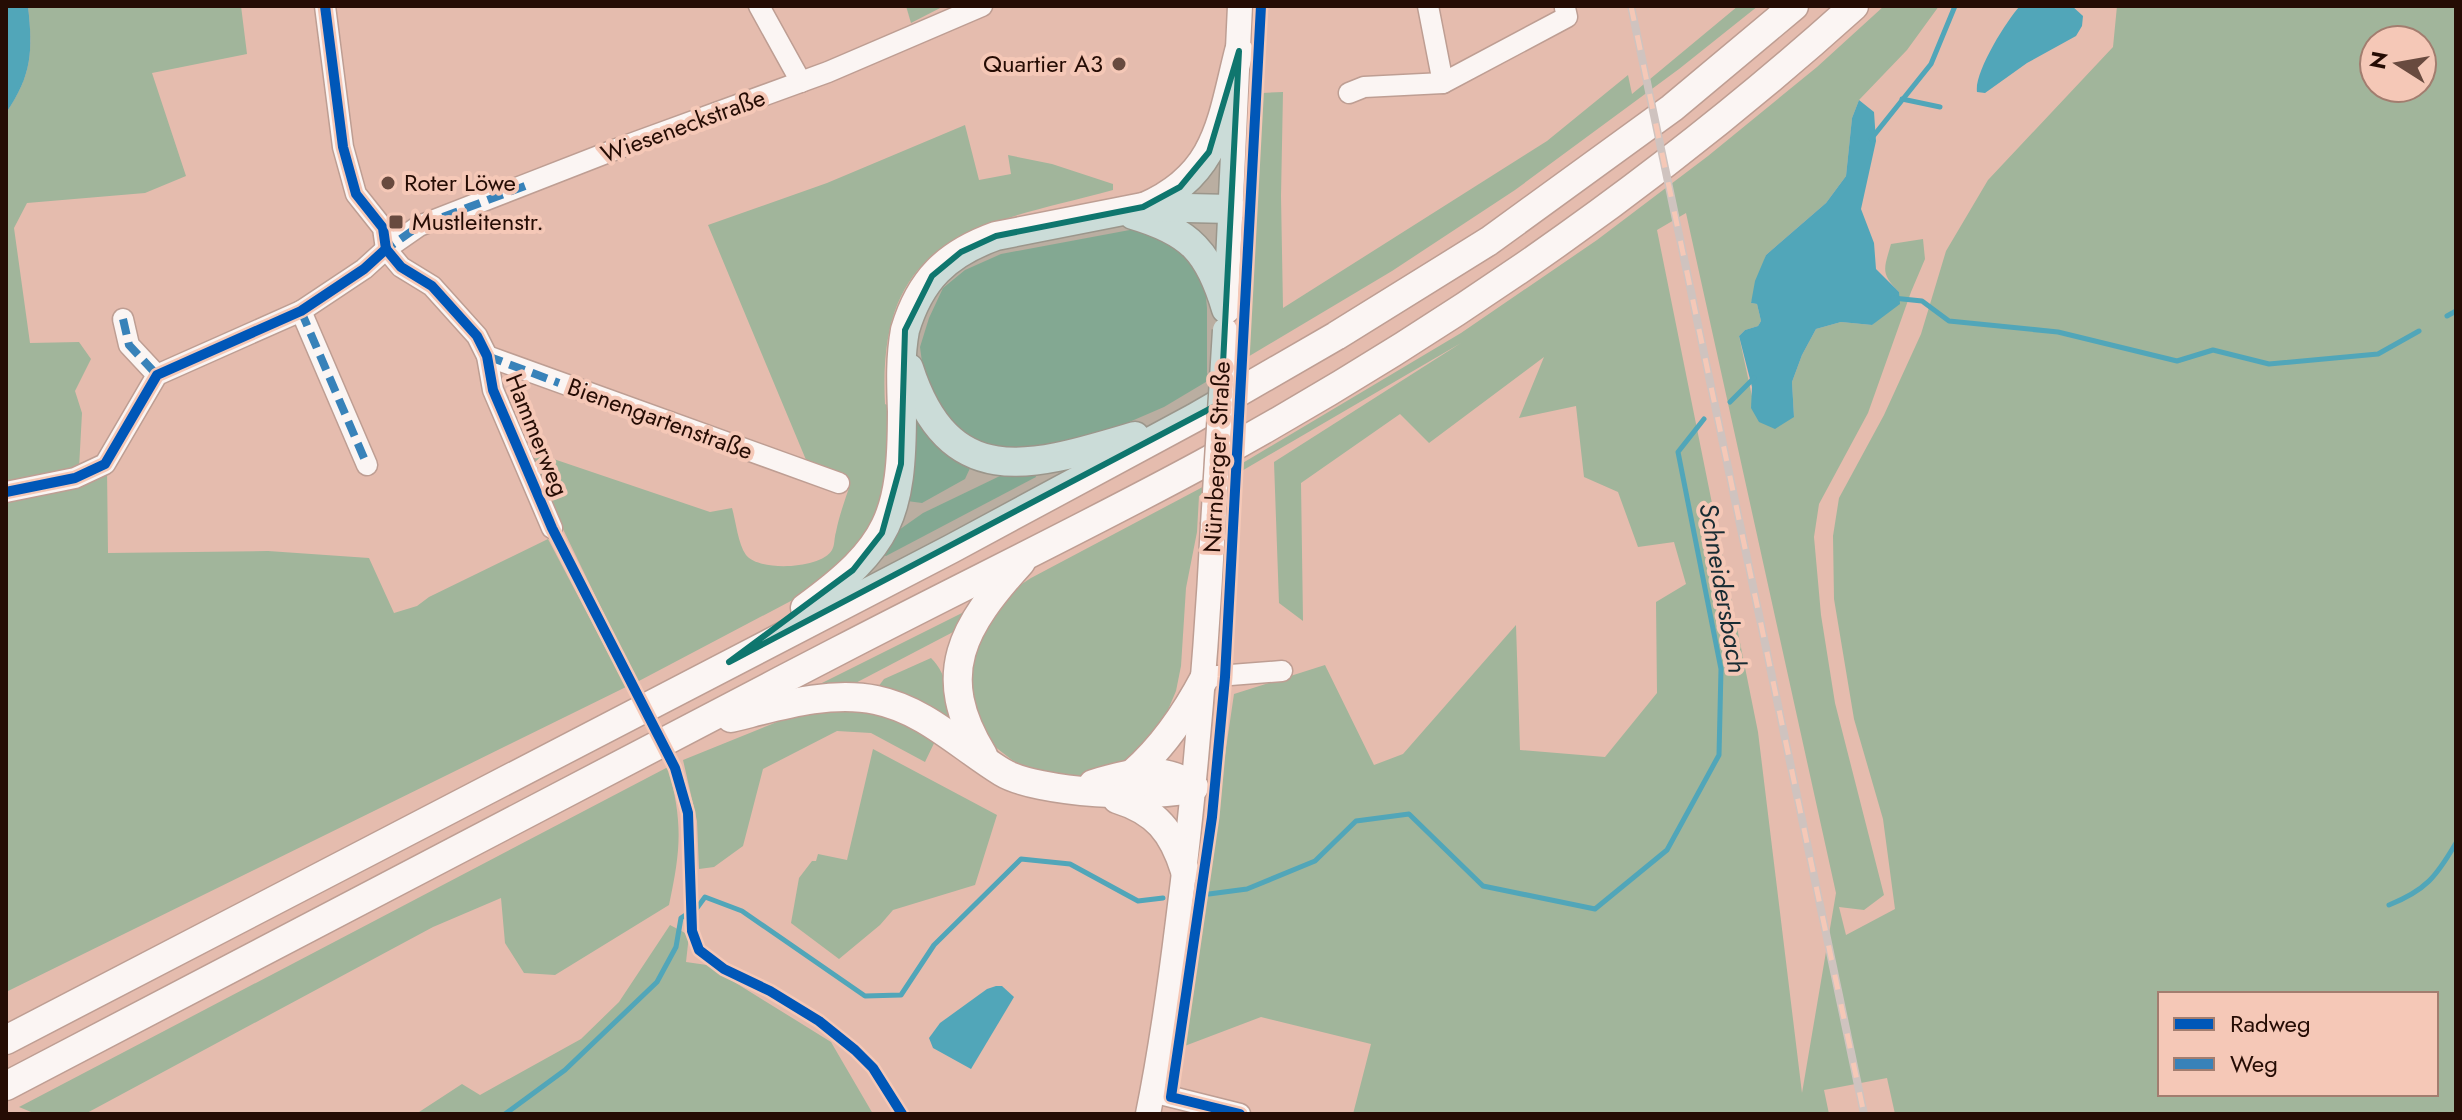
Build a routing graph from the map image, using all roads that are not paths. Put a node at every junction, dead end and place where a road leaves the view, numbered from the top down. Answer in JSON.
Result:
{"nodes":[{"id":1,"x":325,"y":6,"type":"edge"},
{"id":2,"x":759,"y":6,"type":"edge"},
{"id":3,"x":982,"y":6,"type":"edge"},
{"id":4,"x":1240,"y":6,"type":"edge"},
{"id":5,"x":1428,"y":6,"type":"edge"},
{"id":6,"x":1794,"y":6,"type":"edge"},
{"id":7,"x":1854,"y":6,"type":"edge"},
{"id":8,"x":1565,"y":8,"type":"edge"},
{"id":9,"x":1239,"y":51,"type":"junction"},
{"id":10,"x":801,"y":82,"type":"junction"},
{"id":11,"x":1443,"y":83,"type":"junction"},
{"id":12,"x":1349,"y":93,"type":"dead end"},
{"id":13,"x":1130,"y":209,"type":"junction"},
{"id":14,"x":1231,"y":209,"type":"junction"},
{"id":15,"x":386,"y":249,"type":"junction"},
{"id":16,"x":301,"y":311,"type":"junction"},
{"id":17,"x":123,"y":319,"type":"dead end"},
{"id":18,"x":1225,"y":320,"type":"junction"},
{"id":19,"x":903,"y":341,"type":"junction"},
{"id":20,"x":487,"y":356,"type":"junction"},
{"id":21,"x":157,"y":375,"type":"junction"},
{"id":22,"x":1194,"y":418,"type":"junction"},
{"id":23,"x":367,"y":465,"type":"dead end"},
{"id":24,"x":839,"y":483,"type":"dead end"},
{"id":25,"x":6,"y":492,"type":"edge"},
{"id":26,"x":552,"y":528,"type":"dead end"},
{"id":27,"x":1029,"y":553,"type":"junction"},
{"id":28,"x":729,"y":662,"type":"junction"},
{"id":29,"x":1282,"y":671,"type":"dead end"},
{"id":30,"x":1205,"y":677,"type":"junction"},
{"id":31,"x":691,"y":727,"type":"junction"},
{"id":32,"x":986,"y":759,"type":"junction"},
{"id":33,"x":1133,"y":773,"type":"junction"},
{"id":34,"x":1194,"y":787,"type":"junction"},
{"id":35,"x":1077,"y":789,"type":"junction"},
{"id":36,"x":1185,"y":871,"type":"junction"},
{"id":37,"x":6,"y":1040,"type":"edge"},
{"id":38,"x":7,"y":1085,"type":"edge"},
{"id":39,"x":1150,"y":1103,"type":"edge"},
{"id":40,"x":1240,"y":1114,"type":"edge"}],
"edges":[{"from":1,"to":15,"type":"street"},
{"from":2,"to":10,"type":"street"},
{"from":3,"to":10,"type":"street","name":"Wieseneckstraße"},
{"from":4,"to":9,"type":"main road","name":"Nürnberger Straße"},
{"from":5,"to":11,"type":"street"},
{"from":6,"to":22,"type":"highway"},
{"from":7,"to":27,"type":"highway"},
{"from":8,"to":11,"type":"street"},
{"from":9,"to":13,"type":"highway"},
{"from":9,"to":14,"type":"main road","name":"Nürnberger Straße"},
{"from":10,"to":15,"type":"street","name":"Wieseneckstraße"},
{"from":11,"to":12,"type":"street"},
{"from":13,"to":14,"type":"highway"},
{"from":13,"to":18,"type":"highway"},
{"from":13,"to":19,"type":"highway"},
{"from":14,"to":18,"type":"main road","name":"Nürnberger Straße"},
{"from":15,"to":16,"type":"street","name":"Wieseneckstraße"},
{"from":15,"to":20,"type":"street"},
{"from":16,"to":21,"type":"street","name":"Wieseneckstraße"},
{"from":16,"to":23,"type":"street"},
{"from":17,"to":21,"type":"street"},
{"from":18,"to":30,"type":"main road","name":"Nürnberger Straße","bridge":true},
{"from":19,"to":22,"type":"highway"},
{"from":19,"to":28,"type":"highway"},
{"from":20,"to":24,"type":"street","name":"Bienengartenstraße"},
{"from":20,"to":26,"type":"street","name":"Hammerweg"},
{"from":21,"to":25,"type":"street"},
{"from":22,"to":28,"type":"highway"},
{"from":27,"to":31,"type":"highway"},
{"from":27,"to":32,"type":"highway"},
{"from":28,"to":37,"type":"highway"},
{"from":29,"to":30,"type":"street"},
{"from":30,"to":33,"type":"highway"},
{"from":30,"to":34,"type":"main road","name":"Nürnberger Straße"},
{"from":31,"to":32,"type":"highway"},
{"from":31,"to":38,"type":"highway"},
{"from":32,"to":35,"type":"highway"},
{"from":33,"to":34,"type":"highway"},
{"from":33,"to":35,"type":"highway"},
{"from":34,"to":35,"type":"highway"},
{"from":34,"to":36,"type":"main road","name":"Nürnberger Straße"},
{"from":35,"to":36,"type":"highway"},
{"from":36,"to":39,"type":"main road","name":"Nürnberger Straße"},
{"from":39,"to":40,"type":"street"}]}
